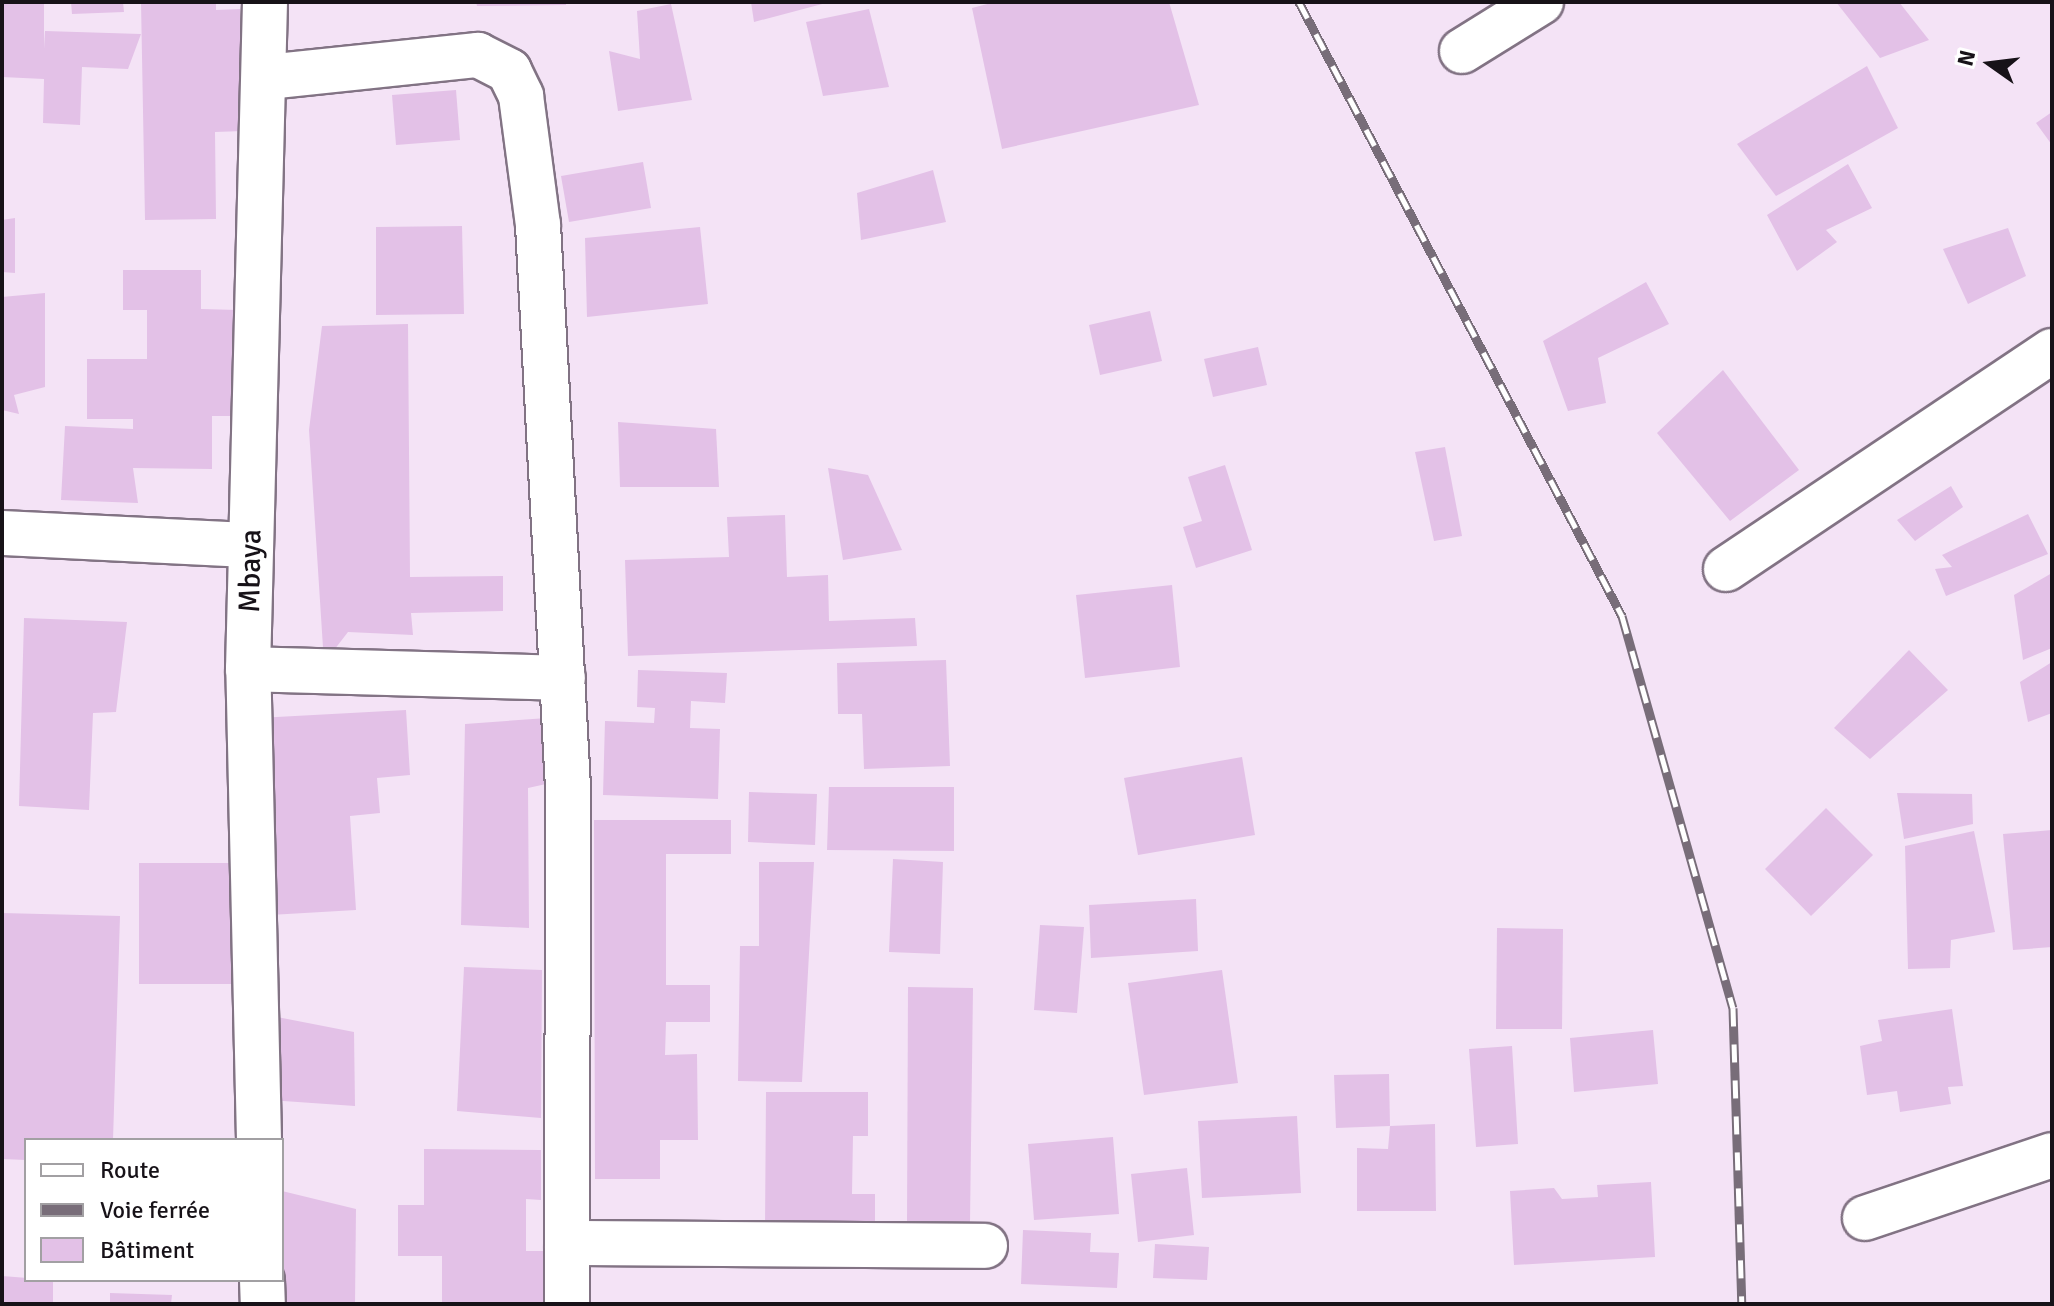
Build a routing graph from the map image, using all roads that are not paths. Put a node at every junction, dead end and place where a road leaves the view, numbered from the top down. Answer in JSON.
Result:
{"nodes":[{"id":1,"x":265,"y":2,"type":"edge"},
{"id":2,"x":1541,"y":2,"type":"edge"},
{"id":3,"x":1462,"y":51,"type":"dead end"},
{"id":4,"x":267,"y":77,"type":"junction"},
{"id":5,"x":2052,"y":351,"type":"edge"},
{"id":6,"x":2,"y":533,"type":"edge"},
{"id":7,"x":251,"y":545,"type":"junction"},
{"id":8,"x":1726,"y":569,"type":"dead end"},
{"id":9,"x":248,"y":669,"type":"junction"},
{"id":10,"x":563,"y":678,"type":"junction"},
{"id":11,"x":259,"y":1138,"type":"edge"},
{"id":12,"x":2052,"y":1155,"type":"edge"},
{"id":13,"x":1865,"y":1218,"type":"dead end"},
{"id":14,"x":567,"y":1243,"type":"junction"},
{"id":15,"x":985,"y":1246,"type":"dead end"},
{"id":16,"x":262,"y":1282,"type":"edge"},
{"id":17,"x":263,"y":1304,"type":"edge"},
{"id":18,"x":567,"y":1304,"type":"edge"}],
"edges":[{"from":1,"to":4,"type":"street","name":"Mbaya"},
{"from":2,"to":3,"type":"street"},
{"from":4,"to":7,"type":"street","name":"Mbaya"},
{"from":4,"to":10,"type":"street"},
{"from":5,"to":8,"type":"street"},
{"from":6,"to":7,"type":"street"},
{"from":7,"to":9,"type":"street","name":"Mbaya"},
{"from":9,"to":10,"type":"street"},
{"from":9,"to":11,"type":"street","name":"Mbaya"},
{"from":10,"to":14,"type":"street"},
{"from":12,"to":13,"type":"street"},
{"from":14,"to":15,"type":"street"},
{"from":14,"to":18,"type":"street"},
{"from":16,"to":17,"type":"street"}]}
